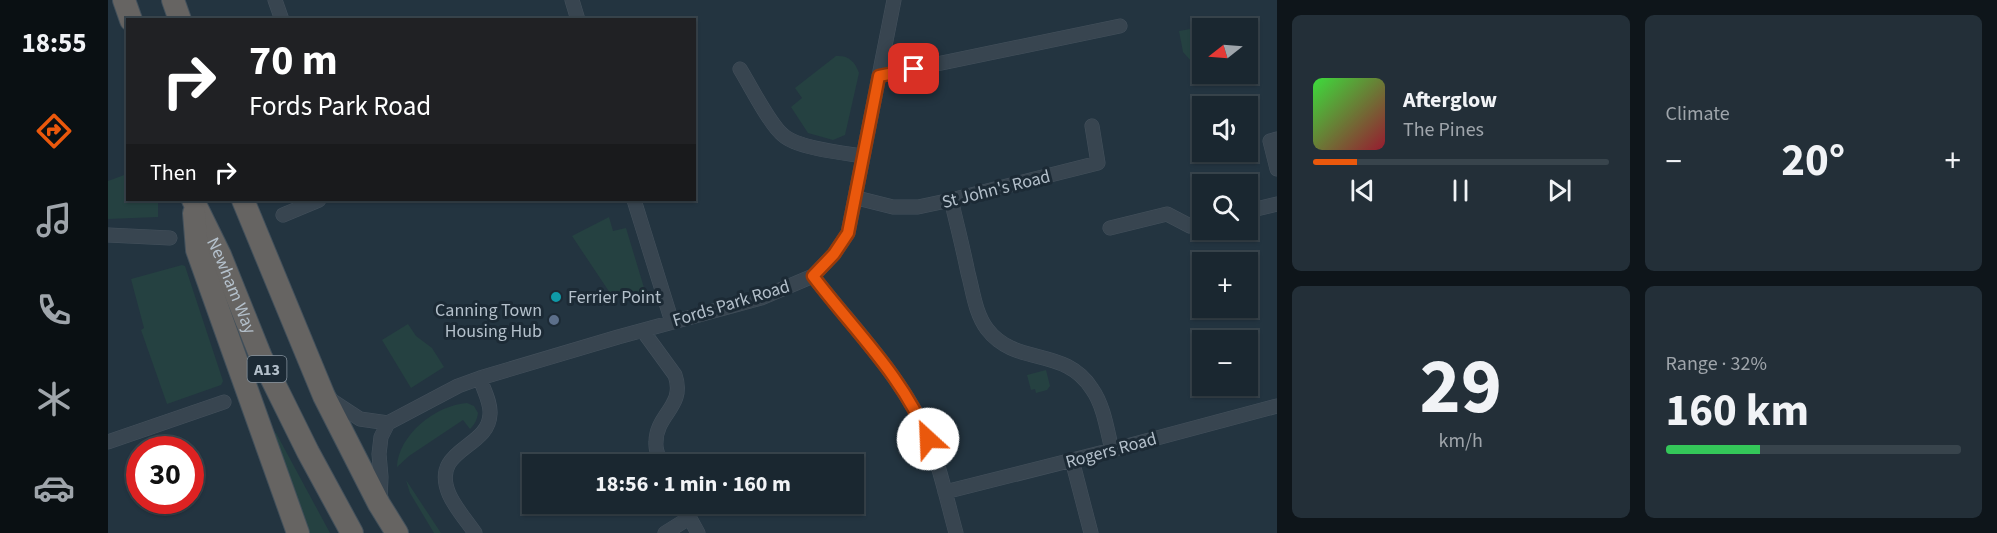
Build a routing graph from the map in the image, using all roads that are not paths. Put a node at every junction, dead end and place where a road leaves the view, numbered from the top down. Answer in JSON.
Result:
{"nodes":[{"id":1,"x":124,"y":0,"type":"edge"},
{"id":2,"x":173,"y":0,"type":"edge"},
{"id":3,"x":274,"y":0,"type":"edge"},
{"id":4,"x":572,"y":0,"type":"edge"},
{"id":5,"x":894,"y":0,"type":"edge"},
{"id":6,"x":130,"y":18,"type":"edge"},
{"id":7,"x":179,"y":18,"type":"edge"},
{"id":8,"x":281,"y":18,"type":"edge"},
{"id":9,"x":577,"y":18,"type":"edge"},
{"id":10,"x":1120,"y":26,"type":"dead end"},
{"id":11,"x":741,"y":69,"type":"dead end"},
{"id":12,"x":879,"y":76,"type":"junction"},
{"id":13,"x":1092,"y":126,"type":"dead end"},
{"id":14,"x":1277,"y":139,"type":"edge"},
{"id":15,"x":863,"y":156,"type":"junction"},
{"id":16,"x":1277,"y":169,"type":"edge"},
{"id":17,"x":857,"y":198,"type":"junction"},
{"id":18,"x":951,"y":200,"type":"junction"},
{"id":19,"x":193,"y":201,"type":"edge"},
{"id":20,"x":193,"y":201,"type":"edge"},
{"id":21,"x":243,"y":201,"type":"edge"},
{"id":22,"x":317,"y":201,"type":"edge"},
{"id":23,"x":634,"y":201,"type":"edge"},
{"id":24,"x":1277,"y":204,"type":"edge"},
{"id":25,"x":1258,"y":209,"type":"edge"},
{"id":26,"x":283,"y":215,"type":"dead end"},
{"id":27,"x":1192,"y":226,"type":"edge"},
{"id":28,"x":1110,"y":228,"type":"dead end"},
{"id":29,"x":108,"y":235,"type":"edge"},
{"id":30,"x":170,"y":238,"type":"dead end"},
{"id":31,"x":813,"y":276,"type":"junction"},
{"id":32,"x":672,"y":322,"type":"junction"},
{"id":33,"x":643,"y":331,"type":"junction"},
{"id":34,"x":480,"y":378,"type":"junction"},
{"id":35,"x":324,"y":396,"type":"junction"},
{"id":36,"x":224,"y":402,"type":"dead end"},
{"id":37,"x":1277,"y":406,"type":"edge"},
{"id":38,"x":388,"y":423,"type":"junction"},
{"id":39,"x":108,"y":442,"type":"edge"},
{"id":40,"x":1112,"y":450,"type":"junction"},
{"id":41,"x":658,"y":454,"type":"edge"},
{"id":42,"x":1072,"y":460,"type":"junction"},
{"id":43,"x":945,"y":492,"type":"junction"},
{"id":44,"x":379,"y":504,"type":"junction"},
{"id":45,"x":686,"y":514,"type":"edge"},
{"id":46,"x":688,"y":518,"type":"junction"},
{"id":47,"x":298,"y":533,"type":"edge"},
{"id":48,"x":352,"y":533,"type":"edge"},
{"id":49,"x":397,"y":533,"type":"edge"},
{"id":50,"x":475,"y":533,"type":"edge"},
{"id":51,"x":665,"y":533,"type":"edge"},
{"id":52,"x":698,"y":533,"type":"edge"},
{"id":53,"x":956,"y":533,"type":"edge"},
{"id":54,"x":1091,"y":533,"type":"edge"}],
"edges":[{"from":1,"to":6,"type":"highway"},
{"from":2,"to":7,"type":"highway"},
{"from":3,"to":8,"type":"street"},
{"from":4,"to":9,"type":"street"},
{"from":5,"to":12,"type":"street","name":"Fords Park Road"},
{"from":10,"to":12,"type":"street"},
{"from":11,"to":15,"type":"street"},
{"from":12,"to":15,"type":"street","name":"Fords Park Road"},
{"from":13,"to":18,"type":"street","name":"St John's Road"},
{"from":14,"to":16,"type":"street"},
{"from":15,"to":17,"type":"street","name":"Fords Park Road"},
{"from":17,"to":18,"type":"street","name":"St John's Road"},
{"from":17,"to":31,"type":"street","name":"Fords Park Road"},
{"from":18,"to":40,"type":"street"},
{"from":19,"to":47,"type":"highway","number":"A13"},
{"from":20,"to":48,"type":"highway","name":"Newham Way","number":"A13"},
{"from":21,"to":35,"type":"highway","number":"A13"},
{"from":22,"to":26,"type":"street"},
{"from":23,"to":32,"type":"street"},
{"from":24,"to":25,"type":"street"},
{"from":27,"to":28,"type":"street"},
{"from":29,"to":30,"type":"street"},
{"from":31,"to":32,"type":"street","name":"Fords Park Road"},
{"from":31,"to":43,"type":"street"},
{"from":32,"to":33,"type":"street","name":"Fords Park Road"},
{"from":33,"to":34,"type":"street","name":"Fords Park Road"},
{"from":33,"to":41,"type":"street"},
{"from":34,"to":38,"type":"street","name":"Fords Park Road"},
{"from":34,"to":50,"type":"street"},
{"from":35,"to":38,"type":"street"},
{"from":35,"to":44,"type":"highway","number":"A13"},
{"from":36,"to":39,"type":"street"},
{"from":37,"to":40,"type":"street","name":"Rogers Road"},
{"from":38,"to":44,"type":"street"},
{"from":40,"to":42,"type":"street","name":"Rogers Road"},
{"from":42,"to":43,"type":"street","name":"Rogers Road"},
{"from":42,"to":54,"type":"street"},
{"from":43,"to":53,"type":"street"},
{"from":44,"to":49,"type":"highway","number":"A13"},
{"from":45,"to":46,"type":"street"},
{"from":46,"to":51,"type":"street"},
{"from":46,"to":52,"type":"street"}]}
